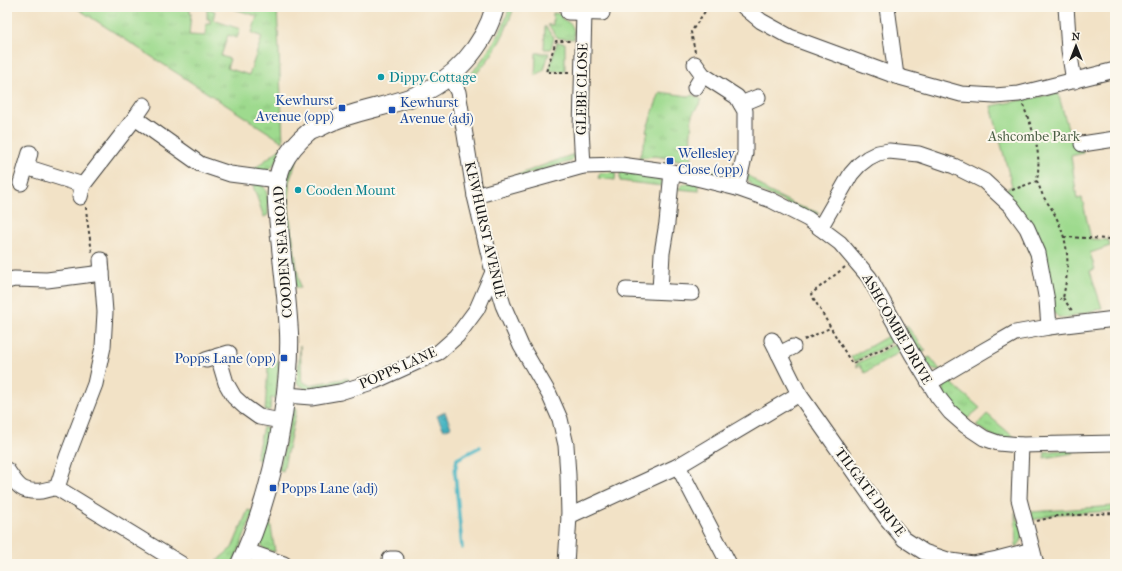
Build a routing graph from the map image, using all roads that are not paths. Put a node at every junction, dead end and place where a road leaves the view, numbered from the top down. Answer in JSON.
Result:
{"nodes":[{"id":1,"x":495,"y":7,"type":"edge"},
{"id":2,"x":744,"y":7,"type":"edge"},
{"id":3,"x":887,"y":7,"type":"edge"},
{"id":4,"x":1066,"y":7,"type":"edge"},
{"id":5,"x":568,"y":12,"type":"dead end"},
{"id":6,"x":584,"y":12,"type":"junction"},
{"id":7,"x":602,"y":13,"type":"dead end"},
{"id":8,"x":1115,"y":70,"type":"edge"},
{"id":9,"x":450,"y":76,"type":"junction"},
{"id":10,"x":896,"y":76,"type":"junction"},
{"id":11,"x":1074,"y":81,"type":"junction"},
{"id":12,"x":695,"y":88,"type":"dead end"},
{"id":13,"x":758,"y":97,"type":"dead end"},
{"id":14,"x":741,"y":104,"type":"junction"},
{"id":15,"x":144,"y":105,"type":"dead end"},
{"id":16,"x":131,"y":124,"type":"junction"},
{"id":17,"x":1115,"y":139,"type":"edge"},
{"id":18,"x":1082,"y":144,"type":"dead end"},
{"id":19,"x":583,"y":166,"type":"junction"},
{"id":20,"x":672,"y":172,"type":"junction"},
{"id":21,"x":277,"y":180,"type":"junction"},
{"id":22,"x":21,"y":183,"type":"dead end"},
{"id":23,"x":737,"y":188,"type":"junction"},
{"id":24,"x":475,"y":196,"type":"junction"},
{"id":25,"x":820,"y":228,"type":"junction"},
{"id":26,"x":493,"y":272,"type":"junction"},
{"id":27,"x":7,"y":281,"type":"edge"},
{"id":28,"x":626,"y":290,"type":"dead end"},
{"id":29,"x":660,"y":291,"type":"junction"},
{"id":30,"x":692,"y":293,"type":"dead end"},
{"id":31,"x":1115,"y":319,"type":"edge"},
{"id":32,"x":1049,"y":327,"type":"junction"},
{"id":33,"x":772,"y":340,"type":"dead end"},
{"id":34,"x":793,"y":347,"type":"road end"},
{"id":35,"x":779,"y":354,"type":"junction"},
{"id":36,"x":218,"y":356,"type":"dead end"},
{"id":37,"x":930,"y":383,"type":"junction"},
{"id":38,"x":799,"y":394,"type":"junction"},
{"id":39,"x":286,"y":395,"type":"junction"},
{"id":40,"x":282,"y":421,"type":"junction"},
{"id":41,"x":1115,"y":442,"type":"edge"},
{"id":42,"x":1021,"y":445,"type":"junction"},
{"id":43,"x":678,"y":466,"type":"junction"},
{"id":44,"x":7,"y":470,"type":"edge"},
{"id":45,"x":57,"y":488,"type":"junction"},
{"id":46,"x":569,"y":516,"type":"junction"},
{"id":47,"x":1034,"y":557,"type":"edge"},
{"id":48,"x":243,"y":558,"type":"edge"},
{"id":49,"x":181,"y":564,"type":"edge"},
{"id":50,"x":284,"y":564,"type":"edge"},
{"id":51,"x":566,"y":564,"type":"edge"},
{"id":52,"x":729,"y":564,"type":"edge"}],
"edges":[{"from":1,"to":9,"type":"main road","name":"COODEN SEA ROAD"},
{"from":2,"to":10,"type":"street"},
{"from":3,"to":10,"type":"street"},
{"from":4,"to":11,"type":"street"},
{"from":5,"to":6,"type":"street"},
{"from":6,"to":7,"type":"street"},
{"from":6,"to":19,"type":"street","name":"GLEBE CLOSE"},
{"from":8,"to":11,"type":"street"},
{"from":9,"to":21,"type":"main road","name":"COODEN SEA ROAD"},
{"from":9,"to":24,"type":"street","name":"KEWHURST AVENUE"},
{"from":10,"to":11,"type":"street"},
{"from":12,"to":14,"type":"street"},
{"from":13,"to":14,"type":"street"},
{"from":14,"to":23,"type":"street"},
{"from":15,"to":16,"type":"street"},
{"from":16,"to":21,"type":"street"},
{"from":16,"to":22,"type":"street"},
{"from":17,"to":18,"type":"street"},
{"from":19,"to":20,"type":"street","name":"ASHCOMBE DRIVE"},
{"from":19,"to":24,"type":"street","name":"ASHCOMBE DRIVE"},
{"from":20,"to":23,"type":"street","name":"ASHCOMBE DRIVE"},
{"from":20,"to":29,"type":"street"},
{"from":21,"to":39,"type":"main road","name":"COODEN SEA ROAD"},
{"from":23,"to":25,"type":"street","name":"ASHCOMBE DRIVE"},
{"from":24,"to":26,"type":"street","name":"KEWHURST AVENUE"},
{"from":25,"to":32,"type":"street"},
{"from":25,"to":37,"type":"street","name":"ASHCOMBE DRIVE"},
{"from":26,"to":39,"type":"street","name":"POPPS LANE"},
{"from":26,"to":46,"type":"street","name":"KEWHURST AVENUE"},
{"from":27,"to":45,"type":"street"},
{"from":28,"to":29,"type":"street"},
{"from":29,"to":30,"type":"street"},
{"from":31,"to":32,"type":"street"},
{"from":32,"to":37,"type":"street"},
{"from":33,"to":35,"type":"street","name":"TILGATE DRIVE"},
{"from":34,"to":35,"type":"street"},
{"from":35,"to":38,"type":"street","name":"TILGATE DRIVE"},
{"from":36,"to":40,"type":"street"},
{"from":37,"to":42,"type":"street","name":"ASHCOMBE DRIVE"},
{"from":38,"to":43,"type":"street"},
{"from":38,"to":47,"type":"street","name":"TILGATE DRIVE"},
{"from":39,"to":40,"type":"main road","name":"COODEN SEA ROAD"},
{"from":40,"to":48,"type":"main road","name":"COODEN SEA ROAD"},
{"from":41,"to":42,"type":"street","name":"ASHCOMBE DRIVE"},
{"from":42,"to":47,"type":"street"},
{"from":43,"to":46,"type":"street"},
{"from":43,"to":52,"type":"street"},
{"from":44,"to":45,"type":"street"},
{"from":45,"to":49,"type":"street"},
{"from":46,"to":51,"type":"street","name":"KEWHURST AVENUE"},
{"from":48,"to":50,"type":"street"}]}
